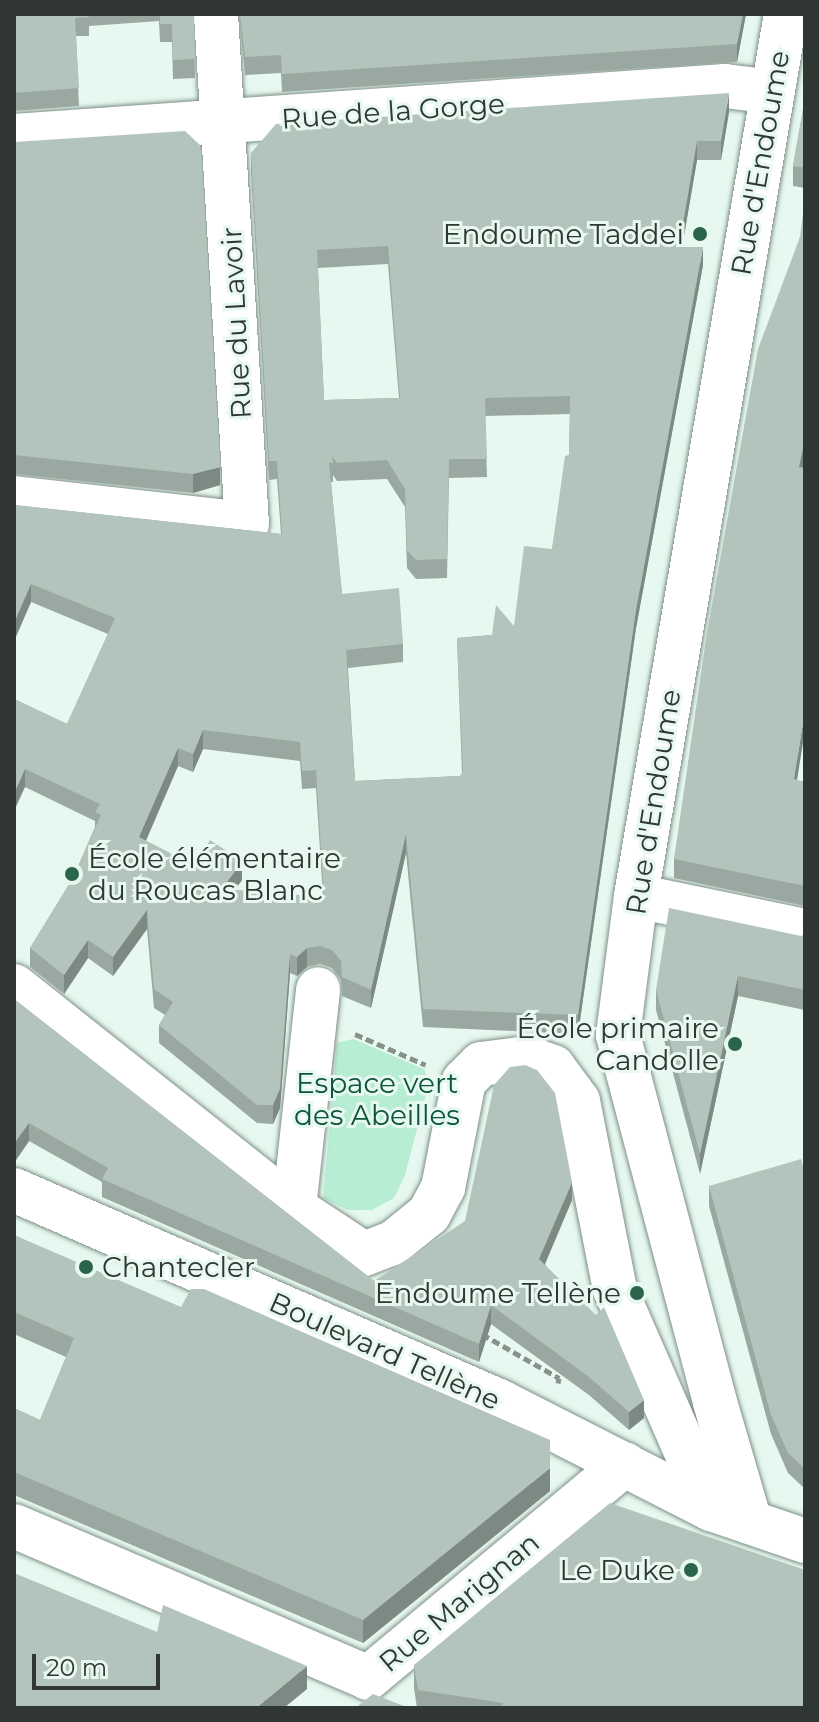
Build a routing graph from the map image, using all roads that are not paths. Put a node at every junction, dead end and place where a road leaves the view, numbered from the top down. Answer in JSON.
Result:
{"nodes":[{"id":1,"x":216,"y":14,"type":"edge"},
{"id":2,"x":786,"y":14,"type":"edge"},
{"id":3,"x":773,"y":92,"type":"junction"},
{"id":4,"x":225,"y":123,"type":"junction"},
{"id":5,"x":14,"y":136,"type":"edge"},
{"id":6,"x":14,"y":498,"type":"edge"},
{"id":7,"x":636,"y":896,"type":"junction"},
{"id":8,"x":805,"y":931,"type":"edge"},
{"id":9,"x":14,"y":986,"type":"edge"},
{"id":10,"x":315,"y":1002,"type":"road end"},
{"id":11,"x":14,"y":1190,"type":"edge"},
{"id":12,"x":294,"y":1208,"type":"junction"},
{"id":13,"x":625,"y":1464,"type":"junction"},
{"id":14,"x":731,"y":1516,"type":"junction"},
{"id":15,"x":14,"y":1526,"type":"edge"},
{"id":16,"x":805,"y":1541,"type":"edge"}],
"edges":[{"from":1,"to":4,"type":"street","name":"Rue du Lavoir"},
{"from":2,"to":3,"type":"street","name":"Rue d'Endoume"},
{"from":3,"to":4,"type":"street","name":"Rue de la Gorge"},
{"from":3,"to":7,"type":"street","name":"Rue d'Endoume"},
{"from":4,"to":5,"type":"street","name":"Rue de la Gorge"},
{"from":4,"to":6,"type":"street","name":"Rue du Lavoir"},
{"from":7,"to":8,"type":"street"},
{"from":7,"to":14,"type":"street","name":"Rue d'Endoume"},
{"from":9,"to":12,"type":"street"},
{"from":10,"to":12,"type":"street"},
{"from":11,"to":13,"type":"street","name":"Boulevard Tellène"},
{"from":12,"to":14,"type":"street"},
{"from":13,"to":14,"type":"street","name":"Boulevard Tellène"},
{"from":13,"to":15,"type":"street","name":"Rue Marignan"},
{"from":14,"to":16,"type":"street"}]}
